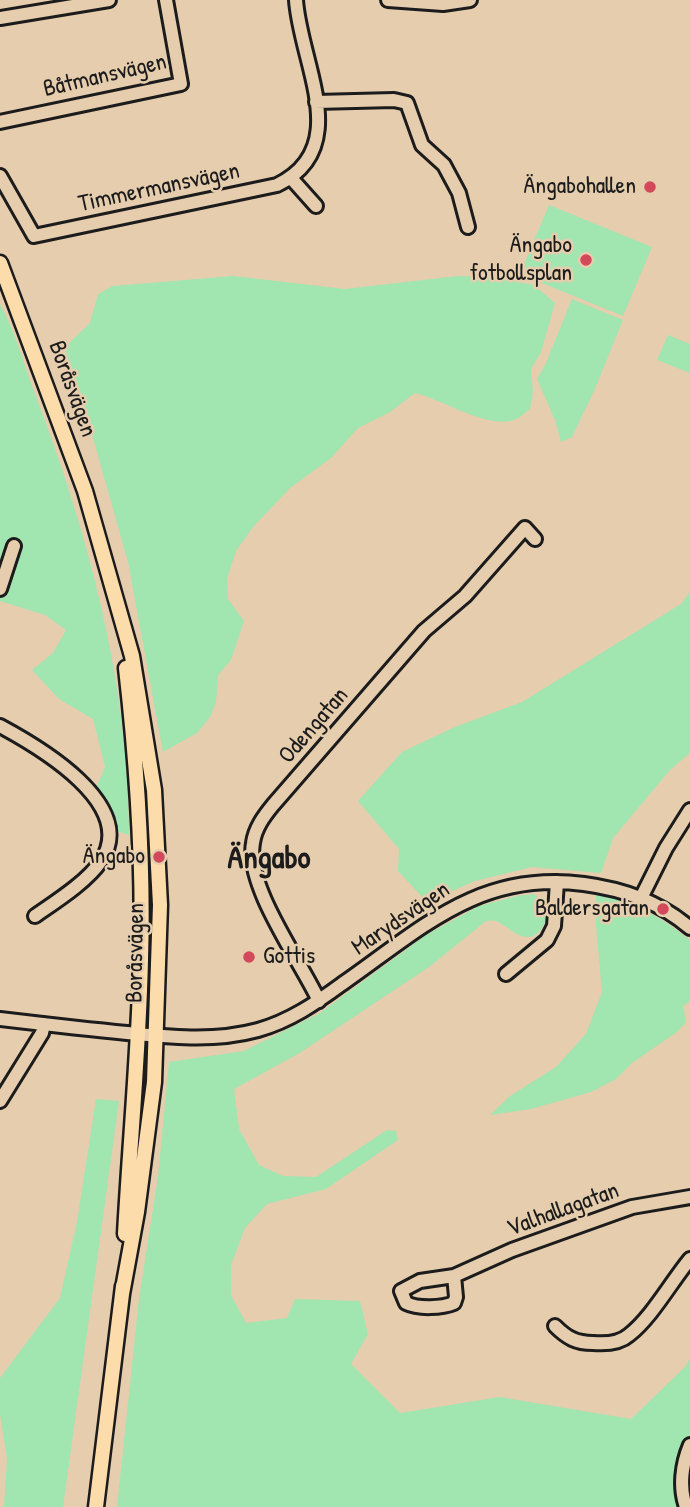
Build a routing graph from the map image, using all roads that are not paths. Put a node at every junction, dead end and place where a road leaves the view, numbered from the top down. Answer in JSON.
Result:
{"nodes":[{"id":1,"x":109,"y":0,"type":"edge"},
{"id":2,"x":166,"y":0,"type":"edge"},
{"id":3,"x":296,"y":0,"type":"edge"},
{"id":4,"x":388,"y":0,"type":"edge"},
{"id":5,"x":470,"y":0,"type":"edge"},
{"id":6,"x":62,"y":3,"type":"edge"},
{"id":7,"x":0,"y":18,"type":"edge"},
{"id":8,"x":316,"y":102,"type":"junction"},
{"id":9,"x":0,"y":122,"type":"edge"},
{"id":10,"x":0,"y":176,"type":"edge"},
{"id":11,"x":291,"y":178,"type":"junction"},
{"id":12,"x":316,"y":205,"type":"dead end"},
{"id":13,"x":468,"y":227,"type":"dead end"},
{"id":14,"x":0,"y":263,"type":"edge"},
{"id":15,"x":0,"y":275,"type":"edge"},
{"id":16,"x":14,"y":301,"type":"junction"},
{"id":17,"x":535,"y":539,"type":"dead end"},
{"id":18,"x":14,"y":546,"type":"dead end"},
{"id":19,"x":0,"y":589,"type":"edge"},
{"id":20,"x":120,"y":615,"type":"junction"},
{"id":21,"x":0,"y":726,"type":"edge"},
{"id":22,"x":690,"y":810,"type":"edge"},
{"id":23,"x":557,"y":882,"type":"junction"},
{"id":24,"x":641,"y":898,"type":"junction"},
{"id":25,"x":35,"y":916,"type":"dead end"},
{"id":26,"x":690,"y":928,"type":"edge"},
{"id":27,"x":506,"y":974,"type":"dead end"},
{"id":28,"x":319,"y":1001,"type":"junction"},
{"id":29,"x":0,"y":1019,"type":"edge"},
{"id":30,"x":44,"y":1024,"type":"junction"},
{"id":31,"x":138,"y":1034,"type":"junction"},
{"id":32,"x":156,"y":1036,"type":"junction"},
{"id":33,"x":0,"y":1101,"type":"edge"},
{"id":34,"x":690,"y":1197,"type":"edge"},
{"id":35,"x":690,"y":1259,"type":"edge"},
{"id":36,"x":454,"y":1276,"type":"dead end"},
{"id":37,"x":122,"y":1294,"type":"junction"},
{"id":38,"x":555,"y":1326,"type":"dead end"},
{"id":39,"x":690,"y":1445,"type":"edge"},
{"id":40,"x":96,"y":1507,"type":"edge"},
{"id":41,"x":685,"y":1507,"type":"edge"}],
"edges":[{"from":1,"to":6,"type":"street"},
{"from":2,"to":9,"type":"street","name":"Båtmansvägen"},
{"from":3,"to":8,"type":"street"},
{"from":4,"to":5,"type":"street"},
{"from":6,"to":7,"type":"street"},
{"from":8,"to":11,"type":"street"},
{"from":8,"to":13,"type":"street"},
{"from":10,"to":11,"type":"street","name":"Timmermansvägen"},
{"from":11,"to":12,"type":"street"},
{"from":14,"to":16,"type":"main road","name":"Boråsvägen"},
{"from":15,"to":16,"type":"main road","name":"Boråsvägen"},
{"from":16,"to":20,"type":"main road","name":"Boråsvägen"},
{"from":17,"to":28,"type":"street","name":"Odengatan"},
{"from":18,"to":19,"type":"street"},
{"from":20,"to":31,"type":"main road","name":"Boråsvägen"},
{"from":20,"to":32,"type":"main road","name":"Boråsvägen"},
{"from":21,"to":25,"type":"street"},
{"from":22,"to":24,"type":"street"},
{"from":23,"to":24,"type":"street","name":"Marydsvägen"},
{"from":23,"to":27,"type":"street"},
{"from":23,"to":28,"type":"street","name":"Marydsvägen"},
{"from":24,"to":26,"type":"street","name":"Marydsvägen"},
{"from":28,"to":32,"type":"street","name":"Marydsvägen"},
{"from":29,"to":30,"type":"street","name":"Marydsvägen"},
{"from":30,"to":31,"type":"street","name":"Marydsvägen"},
{"from":30,"to":33,"type":"street"},
{"from":31,"to":32,"type":"street","name":"Marydsvägen"},
{"from":31,"to":37,"type":"main road","name":"Boråsvägen"},
{"from":32,"to":37,"type":"main road","name":"Boråsvägen"},
{"from":34,"to":36,"type":"street","name":"Valhallagatan"},
{"from":35,"to":38,"type":"street"},
{"from":37,"to":40,"type":"main road","name":"Boråsvägen"},
{"from":39,"to":41,"type":"street"}]}
